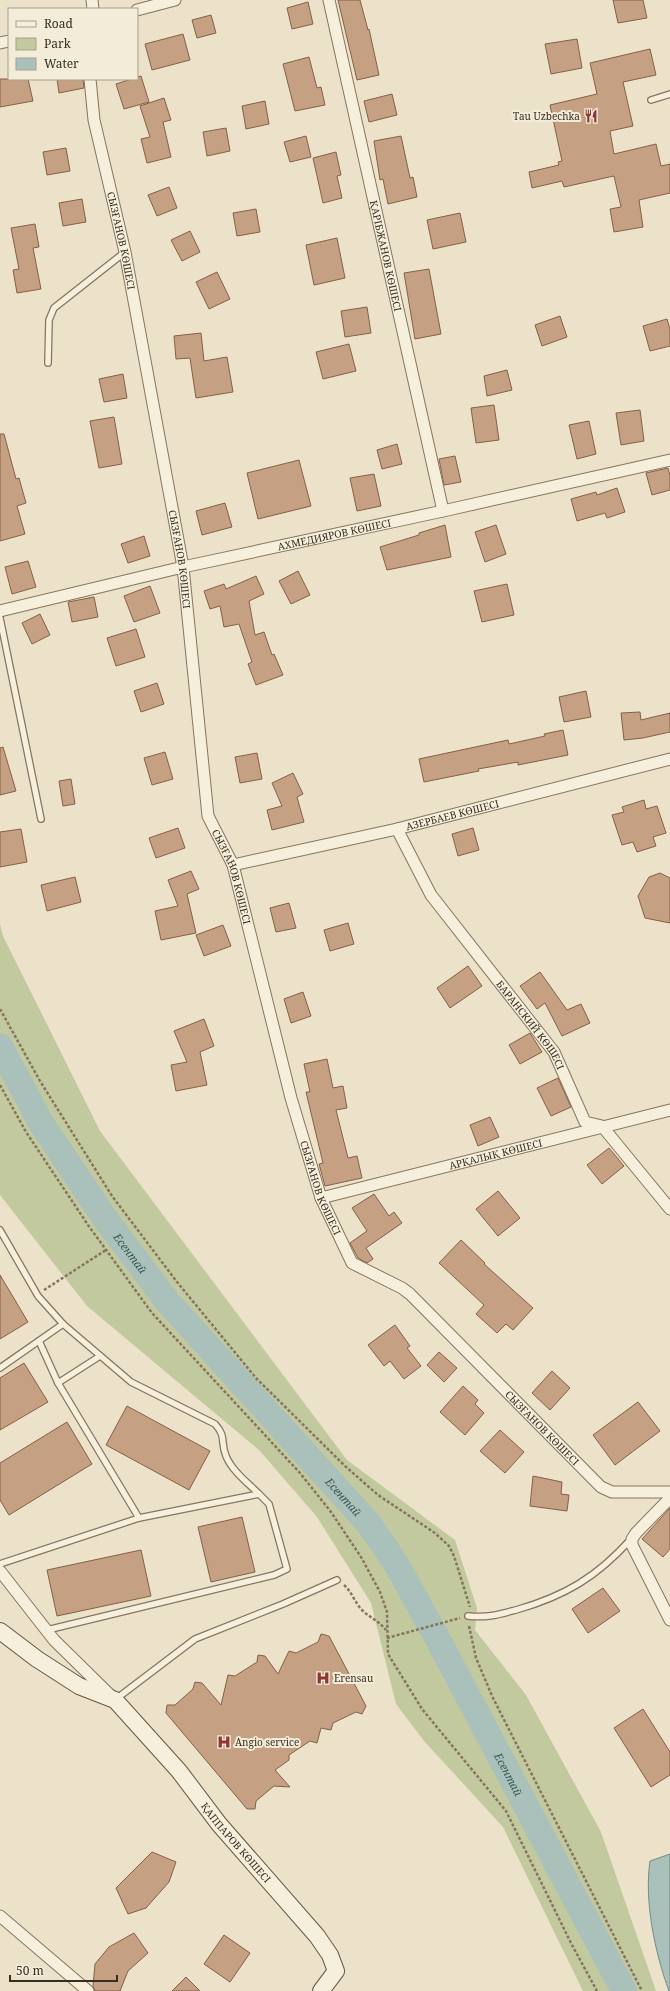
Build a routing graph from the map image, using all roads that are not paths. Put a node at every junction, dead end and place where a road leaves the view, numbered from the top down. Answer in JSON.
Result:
{"nodes":[{"id":1,"x":175,"y":0,"type":"edge"},
{"id":2,"x":329,"y":0,"type":"edge"},
{"id":3,"x":138,"y":10,"type":"edge"},
{"id":4,"x":90,"y":80,"type":"edge"},
{"id":5,"x":670,"y":94,"type":"edge"},
{"id":6,"x":652,"y":100,"type":"dead end"},
{"id":7,"x":125,"y":252,"type":"junction"},
{"id":8,"x":48,"y":364,"type":"dead end"},
{"id":9,"x":670,"y":460,"type":"edge"},
{"id":10,"x":443,"y":511,"type":"junction"},
{"id":11,"x":183,"y":566,"type":"junction"},
{"id":12,"x":0,"y":611,"type":"edge"},
{"id":13,"x":0,"y":618,"type":"edge"},
{"id":14,"x":670,"y":759,"type":"edge"},
{"id":15,"x":41,"y":819,"type":"dead end"},
{"id":16,"x":398,"y":829,"type":"junction"},
{"id":17,"x":233,"y":865,"type":"junction"},
{"id":18,"x":670,"y":1110,"type":"edge"},
{"id":19,"x":602,"y":1126,"type":"junction"},
{"id":20,"x":320,"y":1198,"type":"junction"},
{"id":21,"x":670,"y":1209,"type":"edge"},
{"id":22,"x":0,"y":1230,"type":"edge"},
{"id":23,"x":63,"y":1324,"type":"junction"},
{"id":24,"x":39,"y":1341,"type":"junction"},
{"id":25,"x":100,"y":1356,"type":"junction"},
{"id":26,"x":0,"y":1368,"type":"edge"},
{"id":27,"x":58,"y":1383,"type":"junction"},
{"id":28,"x":670,"y":1492,"type":"edge"},
{"id":29,"x":259,"y":1494,"type":"junction"},
{"id":30,"x":670,"y":1498,"type":"edge"},
{"id":31,"x":139,"y":1518,"type":"junction"},
{"id":32,"x":632,"y":1539,"type":"junction"},
{"id":33,"x":0,"y":1564,"type":"edge"},
{"id":34,"x":0,"y":1571,"type":"edge"},
{"id":35,"x":337,"y":1580,"type":"road end"},
{"id":36,"x":468,"y":1616,"type":"road end"},
{"id":37,"x":670,"y":1620,"type":"edge"},
{"id":38,"x":47,"y":1630,"type":"junction"},
{"id":39,"x":0,"y":1632,"type":"edge"},
{"id":40,"x":115,"y":1700,"type":"junction"},
{"id":41,"x":0,"y":1916,"type":"edge"},
{"id":42,"x":88,"y":1991,"type":"edge"},
{"id":43,"x":321,"y":1991,"type":"edge"}],
"edges":[{"from":1,"to":3,"type":"street"},
{"from":2,"to":10,"type":"street","name":"ҚАРІБЖАНОВ КӨШЕСІ"},
{"from":4,"to":7,"type":"street","name":"СЫЗҒАНОВ КӨШЕСІ"},
{"from":5,"to":6,"type":"lane"},
{"from":7,"to":8,"type":"lane"},
{"from":7,"to":11,"type":"street","name":"СЫЗҒАНОВ КӨШЕСІ"},
{"from":9,"to":10,"type":"street","name":"АХМЕДИЯРОВ КӨШЕСІ"},
{"from":10,"to":11,"type":"street","name":"АХМЕДИЯРОВ КӨШЕСІ"},
{"from":11,"to":12,"type":"street","name":"АХМЕДИЯРОВ КӨШЕСІ"},
{"from":11,"to":17,"type":"street","name":"СЫЗҒАНОВ КӨШЕСІ"},
{"from":13,"to":15,"type":"lane"},
{"from":14,"to":16,"type":"street","name":"АЗЕРБАЕВ КӨШЕСІ"},
{"from":16,"to":17,"type":"street","name":"АЗЕРБАЕВ КӨШЕСІ"},
{"from":16,"to":19,"type":"street","name":"БАРАНСКИЙ КӨШЕСІ"},
{"from":17,"to":20,"type":"street","name":"СЫЗҒАНОВ КӨШЕСІ"},
{"from":18,"to":19,"type":"street","name":"АРҚАЛЫҚ КӨШЕСІ"},
{"from":19,"to":20,"type":"street","name":"АРҚАЛЫҚ КӨШЕСІ"},
{"from":19,"to":21,"type":"street"},
{"from":20,"to":28,"type":"street","name":"СЫЗҒАНОВ КӨШЕСІ"},
{"from":22,"to":23,"type":"lane"},
{"from":23,"to":24,"type":"lane"},
{"from":23,"to":25,"type":"lane"},
{"from":24,"to":26,"type":"lane"},
{"from":24,"to":27,"type":"lane"},
{"from":25,"to":27,"type":"lane"},
{"from":25,"to":29,"type":"lane"},
{"from":27,"to":31,"type":"lane"},
{"from":29,"to":31,"type":"lane"},
{"from":29,"to":38,"type":"lane"},
{"from":30,"to":32,"type":"street"},
{"from":31,"to":33,"type":"lane"},
{"from":32,"to":36,"type":"lane"},
{"from":32,"to":37,"type":"street"},
{"from":34,"to":38,"type":"street","name":"ҚАППАРОВ КӨШЕСІ"},
{"from":35,"to":40,"type":"lane"},
{"from":38,"to":40,"type":"street","name":"ҚАППАРОВ КӨШЕСІ"},
{"from":39,"to":40,"type":"street","name":"ҚАППАРОВ КӨШЕСІ"},
{"from":40,"to":43,"type":"street","name":"ҚАППАРОВ КӨШЕСІ"},
{"from":41,"to":42,"type":"street"}]}
